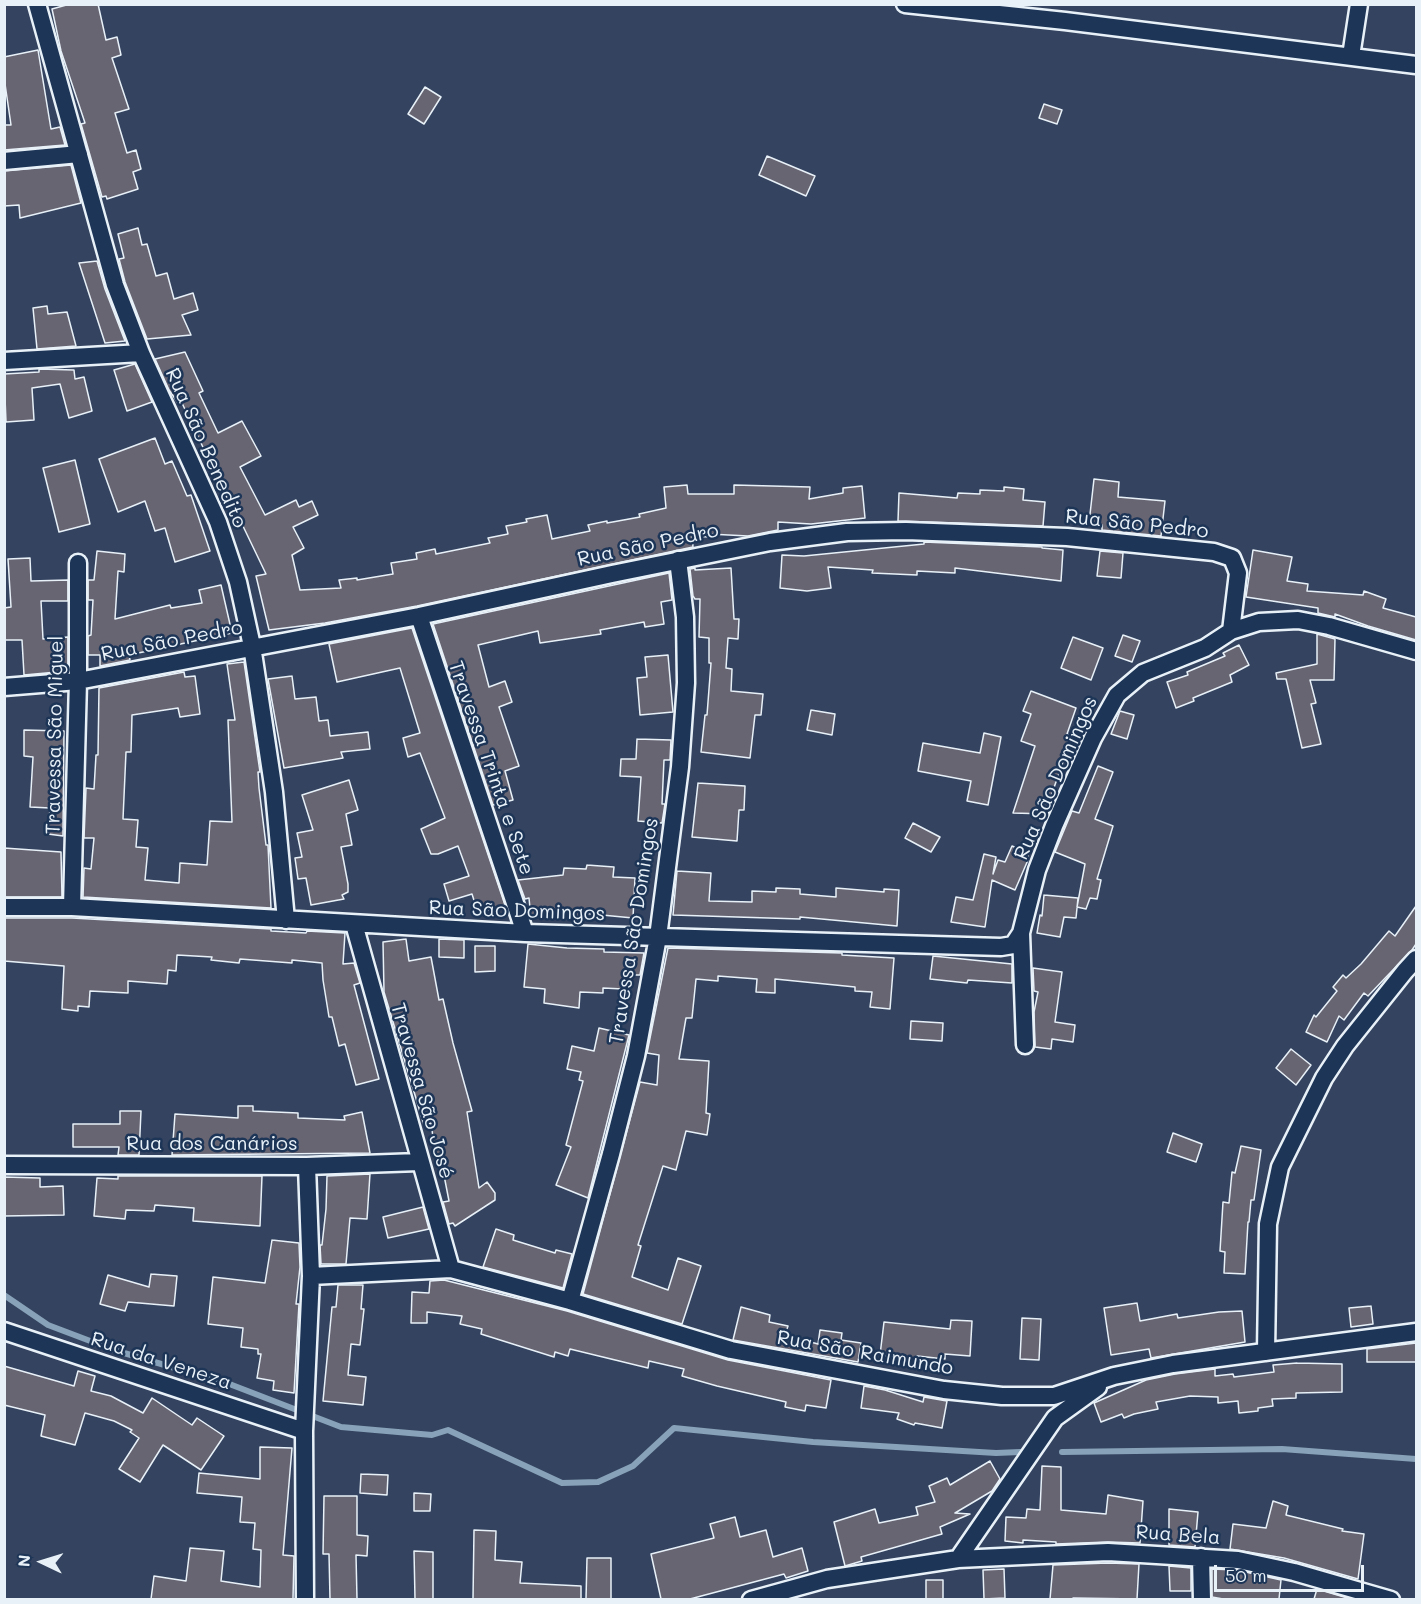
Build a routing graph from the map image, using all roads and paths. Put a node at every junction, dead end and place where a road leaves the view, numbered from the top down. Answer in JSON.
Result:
{"nodes":[{"id":1,"x":37,"y":4,"type":"edge"},
{"id":2,"x":905,"y":4,"type":"edge"},
{"id":3,"x":1359,"y":4,"type":"edge"},
{"id":4,"x":1351,"y":56,"type":"junction"},
{"id":5,"x":1416,"y":65,"type":"edge"},
{"id":6,"x":79,"y":154,"type":"junction"},
{"id":7,"x":4,"y":161,"type":"edge"},
{"id":8,"x":141,"y":353,"type":"junction"},
{"id":9,"x":4,"y":361,"type":"edge"},
{"id":10,"x":678,"y":560,"type":"junction"},
{"id":11,"x":78,"y":563,"type":"dead end"},
{"id":12,"x":418,"y":616,"type":"junction"},
{"id":13,"x":1231,"y":631,"type":"junction"},
{"id":14,"x":252,"y":646,"type":"junction"},
{"id":15,"x":1416,"y":651,"type":"edge"},
{"id":16,"x":78,"y":681,"type":"junction"},
{"id":17,"x":4,"y":687,"type":"edge"},
{"id":18,"x":4,"y":907,"type":"edge"},
{"id":19,"x":72,"y":907,"type":"junction"},
{"id":20,"x":286,"y":920,"type":"junction"},
{"id":21,"x":354,"y":924,"type":"junction"},
{"id":22,"x":525,"y":933,"type":"junction"},
{"id":23,"x":1021,"y":933,"type":"junction"},
{"id":24,"x":658,"y":937,"type":"junction"},
{"id":25,"x":1416,"y":959,"type":"edge"},
{"id":26,"x":1025,"y":1046,"type":"dead end"},
{"id":27,"x":419,"y":1162,"type":"junction"},
{"id":28,"x":4,"y":1165,"type":"edge"},
{"id":29,"x":307,"y":1166,"type":"junction"},
{"id":30,"x":451,"y":1269,"type":"junction"},
{"id":31,"x":311,"y":1276,"type":"junction"},
{"id":32,"x":570,"y":1301,"type":"junction"},
{"id":33,"x":4,"y":1331,"type":"edge"},
{"id":34,"x":1416,"y":1332,"type":"edge"},
{"id":35,"x":1266,"y":1352,"type":"junction"},
{"id":36,"x":1114,"y":1376,"type":"junction"},
{"id":37,"x":304,"y":1429,"type":"junction"},
{"id":38,"x":1201,"y":1557,"type":"junction"},
{"id":39,"x":958,"y":1559,"type":"junction"},
{"id":40,"x":305,"y":1599,"type":"edge"},
{"id":41,"x":751,"y":1599,"type":"edge"},
{"id":42,"x":1202,"y":1599,"type":"edge"},
{"id":43,"x":1391,"y":1599,"type":"edge"}],
"edges":[{"from":1,"to":6,"type":"street","name":"Rua São Benedito"},
{"from":2,"to":4,"type":"street"},
{"from":3,"to":4,"type":"street"},
{"from":4,"to":5,"type":"street"},
{"from":6,"to":7,"type":"street"},
{"from":6,"to":8,"type":"street","name":"Rua São Benedito"},
{"from":8,"to":9,"type":"street"},
{"from":8,"to":14,"type":"street","name":"Rua São Benedito"},
{"from":10,"to":12,"type":"street","name":"Rua São Pedro"},
{"from":10,"to":13,"type":"street","name":"Rua São Pedro"},
{"from":10,"to":24,"type":"street","name":"Travessa São Domingos"},
{"from":11,"to":16,"type":"street","name":"Travessa São Miguel"},
{"from":12,"to":14,"type":"street","name":"Rua São Pedro"},
{"from":12,"to":22,"type":"street","name":"Travessa Trinta e Sete"},
{"from":13,"to":15,"type":"street","name":"Rua São Domingos"},
{"from":13,"to":23,"type":"street","name":"Rua São Domingos"},
{"from":14,"to":16,"type":"street","name":"Rua São Pedro"},
{"from":14,"to":20,"type":"street","name":"Rua São Benedito"},
{"from":16,"to":17,"type":"street","name":"Rua São Pedro"},
{"from":16,"to":19,"type":"street","name":"Travessa São Miguel"},
{"from":18,"to":19,"type":"street","name":"Rua São Domingos"},
{"from":19,"to":20,"type":"street","name":"Rua São Domingos"},
{"from":20,"to":21,"type":"street","name":"Rua São Domingos"},
{"from":21,"to":22,"type":"street","name":"Rua São Domingos"},
{"from":21,"to":27,"type":"street","name":"Travessa São José"},
{"from":22,"to":24,"type":"street","name":"Rua São Domingos"},
{"from":23,"to":24,"type":"street","name":"Rua São Domingos"},
{"from":23,"to":26,"type":"street","name":"Rua São Domingos"},
{"from":24,"to":32,"type":"street","name":"Travessa São Domingos"},
{"from":25,"to":35,"type":"street"},
{"from":27,"to":29,"type":"street","name":"Rua dos Canários"},
{"from":27,"to":30,"type":"street","name":"Travessa São José"},
{"from":28,"to":29,"type":"street","name":"Rua dos Canários"},
{"from":29,"to":31,"type":"street"},
{"from":30,"to":31,"type":"street","name":"Rua São Raimundo"},
{"from":30,"to":32,"type":"street","name":"Rua São Raimundo"},
{"from":31,"to":37,"type":"street"},
{"from":32,"to":36,"type":"street","name":"Rua São Raimundo"},
{"from":33,"to":37,"type":"street","name":"Rua da Veneza"},
{"from":34,"to":35,"type":"street","name":"Rua São Raimundo"},
{"from":35,"to":36,"type":"street","name":"Rua São Raimundo"},
{"from":36,"to":39,"type":"street"},
{"from":37,"to":40,"type":"street"},
{"from":38,"to":39,"type":"street","name":"Rua Bela"},
{"from":38,"to":42,"type":"street"},
{"from":38,"to":43,"type":"street","name":"Rua Bela"},
{"from":39,"to":41,"type":"street","name":"Rua Bela"}]}
